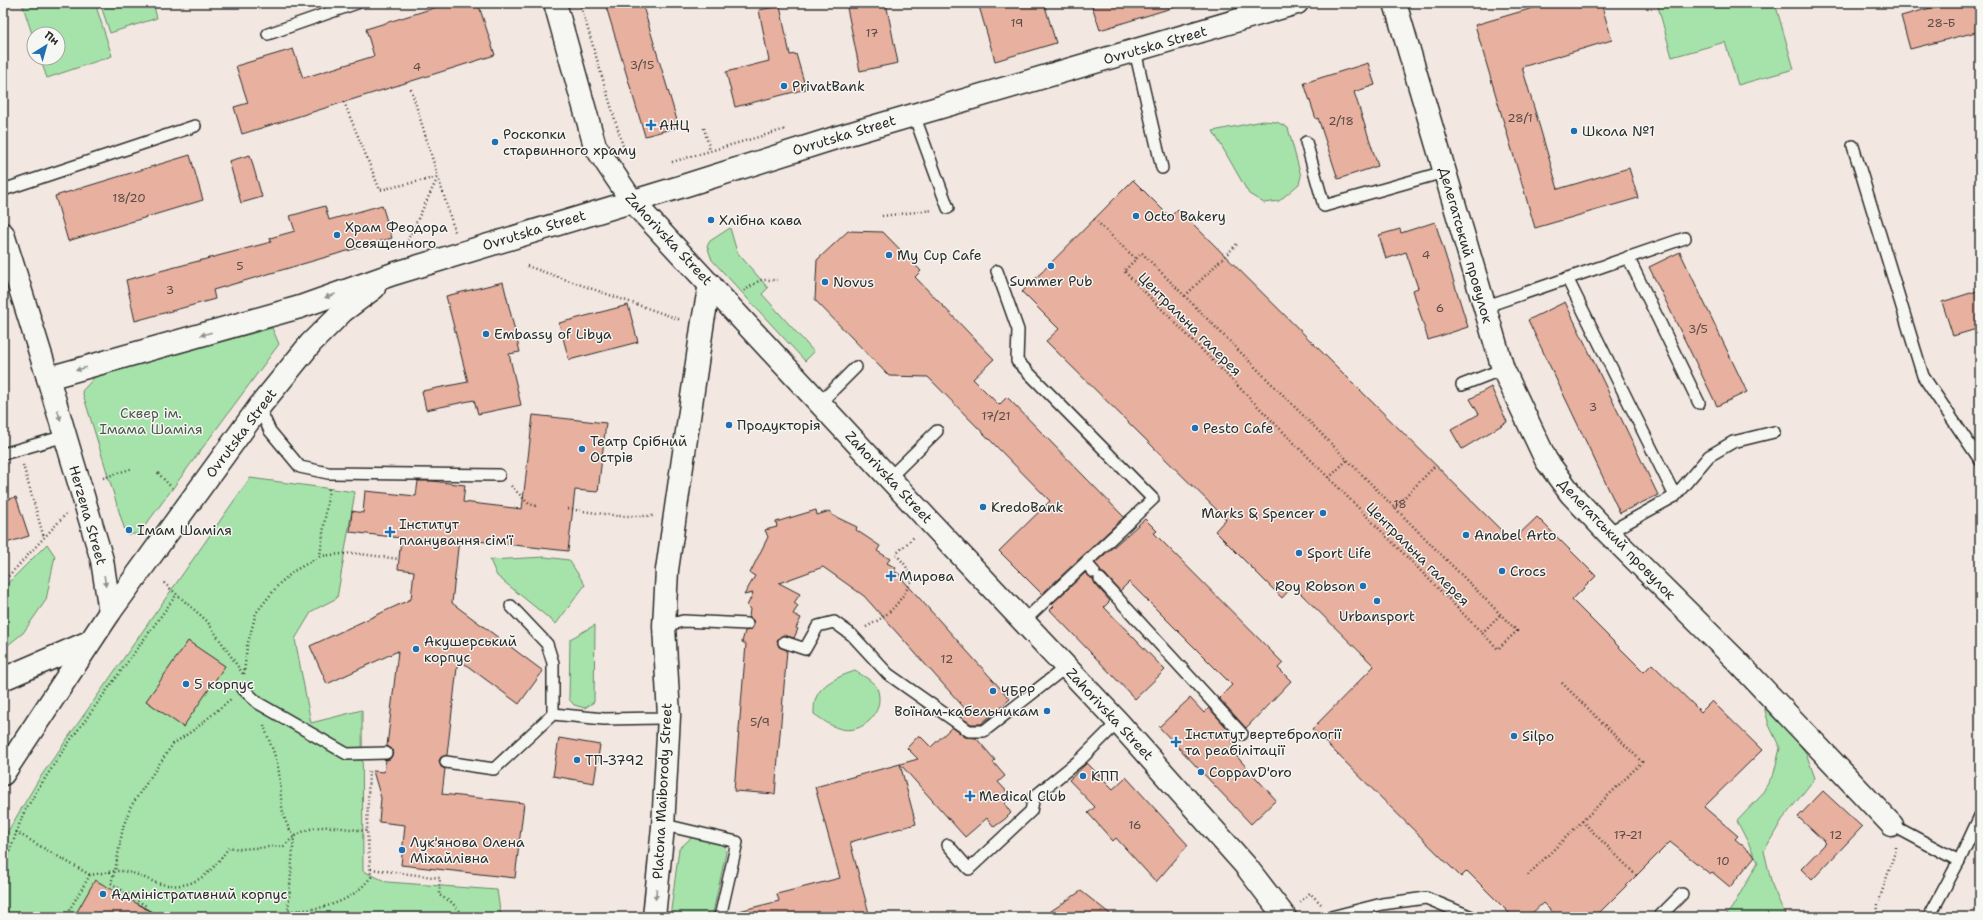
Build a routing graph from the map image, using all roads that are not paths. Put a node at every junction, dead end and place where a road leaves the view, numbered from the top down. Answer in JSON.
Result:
{"nodes":[{"id":1,"x":356,"y":3,"type":"edge"},
{"id":2,"x":555,"y":3,"type":"edge"},
{"id":3,"x":1297,"y":3,"type":"edge"},
{"id":4,"x":1395,"y":3,"type":"edge"},
{"id":5,"x":268,"y":34,"type":"dead end"},
{"id":6,"x":1135,"y":51,"type":"junction"},
{"id":7,"x":914,"y":115,"type":"junction"},
{"id":8,"x":195,"y":126,"type":"dead end"},
{"id":9,"x":1306,"y":142,"type":"dead end"},
{"id":10,"x":1853,"y":146,"type":"dead end"},
{"id":11,"x":1162,"y":168,"type":"dead end"},
{"id":12,"x":1444,"y":172,"type":"junction"},
{"id":13,"x":3,"y":190,"type":"edge"},
{"id":14,"x":632,"y":201,"type":"junction"},
{"id":15,"x":948,"y":208,"type":"road end"},
{"id":16,"x":3,"y":234,"type":"edge"},
{"id":17,"x":1685,"y":238,"type":"dead end"},
{"id":18,"x":1628,"y":257,"type":"junction"},
{"id":19,"x":997,"y":271,"type":"dead end"},
{"id":20,"x":393,"y":274,"type":"junction"},
{"id":21,"x":1567,"y":278,"type":"junction"},
{"id":22,"x":710,"y":284,"type":"junction"},
{"id":23,"x":1484,"y":307,"type":"junction"},
{"id":24,"x":856,"y":368,"type":"dead end"},
{"id":25,"x":1503,"y":369,"type":"junction"},
{"id":26,"x":48,"y":378,"type":"junction"},
{"id":27,"x":1462,"y":385,"type":"dead end"},
{"id":28,"x":820,"y":403,"type":"junction"},
{"id":29,"x":1700,"y":403,"type":"dead end"},
{"id":30,"x":259,"y":407,"type":"junction"},
{"id":31,"x":937,"y":431,"type":"dead end"},
{"id":32,"x":1774,"y":432,"type":"dead end"},
{"id":33,"x":65,"y":436,"type":"junction"},
{"id":34,"x":3,"y":454,"type":"edge"},
{"id":35,"x":1980,"y":460,"type":"edge"},
{"id":36,"x":499,"y":475,"type":"road end"},
{"id":37,"x":889,"y":478,"type":"junction"},
{"id":38,"x":1675,"y":496,"type":"junction"},
{"id":39,"x":1608,"y":533,"type":"junction"},
{"id":40,"x":1086,"y":563,"type":"junction"},
{"id":41,"x":511,"y":606,"type":"dead end"},
{"id":42,"x":110,"y":612,"type":"junction"},
{"id":43,"x":1024,"y":621,"type":"junction"},
{"id":44,"x":747,"y":624,"type":"dead end"},
{"id":45,"x":664,"y":626,"type":"junction"},
{"id":46,"x":89,"y":642,"type":"junction"},
{"id":47,"x":784,"y":642,"type":"dead end"},
{"id":48,"x":1066,"y":667,"type":"junction"},
{"id":49,"x":3,"y":679,"type":"edge"},
{"id":50,"x":243,"y":689,"type":"road end"},
{"id":51,"x":553,"y":714,"type":"junction"},
{"id":52,"x":669,"y":716,"type":"junction"},
{"id":53,"x":1118,"y":722,"type":"junction"},
{"id":54,"x":1242,"y":734,"type":"dead end"},
{"id":55,"x":386,"y":753,"type":"dead end"},
{"id":56,"x":446,"y":762,"type":"dead end"},
{"id":57,"x":3,"y":774,"type":"edge"},
{"id":58,"x":1980,"y":816,"type":"edge"},
{"id":59,"x":1892,"y":825,"type":"joint"},
{"id":60,"x":663,"y":827,"type":"junction"},
{"id":61,"x":948,"y":845,"type":"dead end"},
{"id":62,"x":1959,"y":861,"type":"junction"},
{"id":63,"x":1682,"y":894,"type":"dead end"},
{"id":64,"x":1290,"y":911,"type":"edge"},
{"id":65,"x":654,"y":917,"type":"edge"},
{"id":66,"x":720,"y":917,"type":"edge"},
{"id":67,"x":1331,"y":917,"type":"edge"},
{"id":68,"x":1472,"y":917,"type":"edge"},
{"id":69,"x":1658,"y":917,"type":"edge"},
{"id":70,"x":1929,"y":917,"type":"edge"}],
"edges":[{"from":1,"to":5,"type":"lane"},
{"from":2,"to":14,"type":"street","name":"Zahorivska Street"},
{"from":3,"to":6,"type":"street","name":"Ovrutska Street"},
{"from":4,"to":12,"type":"street","name":"Делегатський провулок"},
{"from":6,"to":7,"type":"street","name":"Ovrutska Street"},
{"from":6,"to":11,"type":"lane"},
{"from":7,"to":14,"type":"street","name":"Ovrutska Street"},
{"from":7,"to":15,"type":"lane"},
{"from":8,"to":13,"type":"lane"},
{"from":9,"to":12,"type":"lane"},
{"from":10,"to":35,"type":"lane"},
{"from":12,"to":23,"type":"street","name":"Делегатський провулок"},
{"from":14,"to":20,"type":"street","name":"Ovrutska Street"},
{"from":14,"to":22,"type":"street","name":"Zahorivska Street"},
{"from":16,"to":26,"type":"street","name":"Herzena Street"},
{"from":17,"to":18,"type":"lane"},
{"from":18,"to":21,"type":"lane"},
{"from":18,"to":29,"type":"lane"},
{"from":19,"to":40,"type":"lane"},
{"from":20,"to":26,"type":"street","name":"Ovrutska Street","one_way":true},
{"from":20,"to":30,"type":"street","name":"Ovrutska Street"},
{"from":21,"to":23,"type":"lane"},
{"from":21,"to":38,"type":"lane"},
{"from":22,"to":28,"type":"street","name":"Zahorivska Street"},
{"from":22,"to":45,"type":"street","name":"Platona Maiborody Street"},
{"from":23,"to":25,"type":"street","name":"Делегатський провулок"},
{"from":24,"to":28,"type":"lane"},
{"from":25,"to":27,"type":"lane"},
{"from":25,"to":39,"type":"street","name":"Делегатський провулок"},
{"from":26,"to":33,"type":"street","name":"Herzena Street","one_way":true},
{"from":28,"to":37,"type":"street","name":"Zahorivska Street"},
{"from":30,"to":36,"type":"lane"},
{"from":30,"to":42,"type":"street","name":"Ovrutska Street"},
{"from":31,"to":37,"type":"lane"},
{"from":32,"to":38,"type":"lane"},
{"from":33,"to":34,"type":"lane"},
{"from":33,"to":42,"type":"street","name":"Herzena Street","one_way":true},
{"from":37,"to":43,"type":"street","name":"Zahorivska Street"},
{"from":38,"to":39,"type":"lane"},
{"from":39,"to":59,"type":"street","name":"Делегатський провулок"},
{"from":40,"to":43,"type":"lane"},
{"from":40,"to":54,"type":"lane"},
{"from":41,"to":51,"type":"lane"},
{"from":42,"to":46,"type":"street"},
{"from":43,"to":48,"type":"street","name":"Zahorivska Street"},
{"from":44,"to":45,"type":"lane"},
{"from":45,"to":52,"type":"street","name":"Platona Maiborody Street"},
{"from":46,"to":49,"type":"street"},
{"from":46,"to":57,"type":"street"},
{"from":47,"to":48,"type":"lane"},
{"from":48,"to":53,"type":"street","name":"Zahorivska Street"},
{"from":50,"to":55,"type":"lane"},
{"from":51,"to":52,"type":"lane"},
{"from":51,"to":56,"type":"lane"},
{"from":52,"to":60,"type":"street","name":"Platona Maiborody Street"},
{"from":53,"to":61,"type":"lane"},
{"from":53,"to":64,"type":"street","name":"Zahorivska Street"},
{"from":58,"to":62,"type":"lane"},
{"from":59,"to":62,"type":"lane"},
{"from":60,"to":65,"type":"street","name":"Platona Maiborody Street","one_way":true},
{"from":60,"to":66,"type":"lane"},
{"from":62,"to":70,"type":"lane"},
{"from":63,"to":69,"type":"lane"},
{"from":67,"to":68,"type":"lane"}]}
